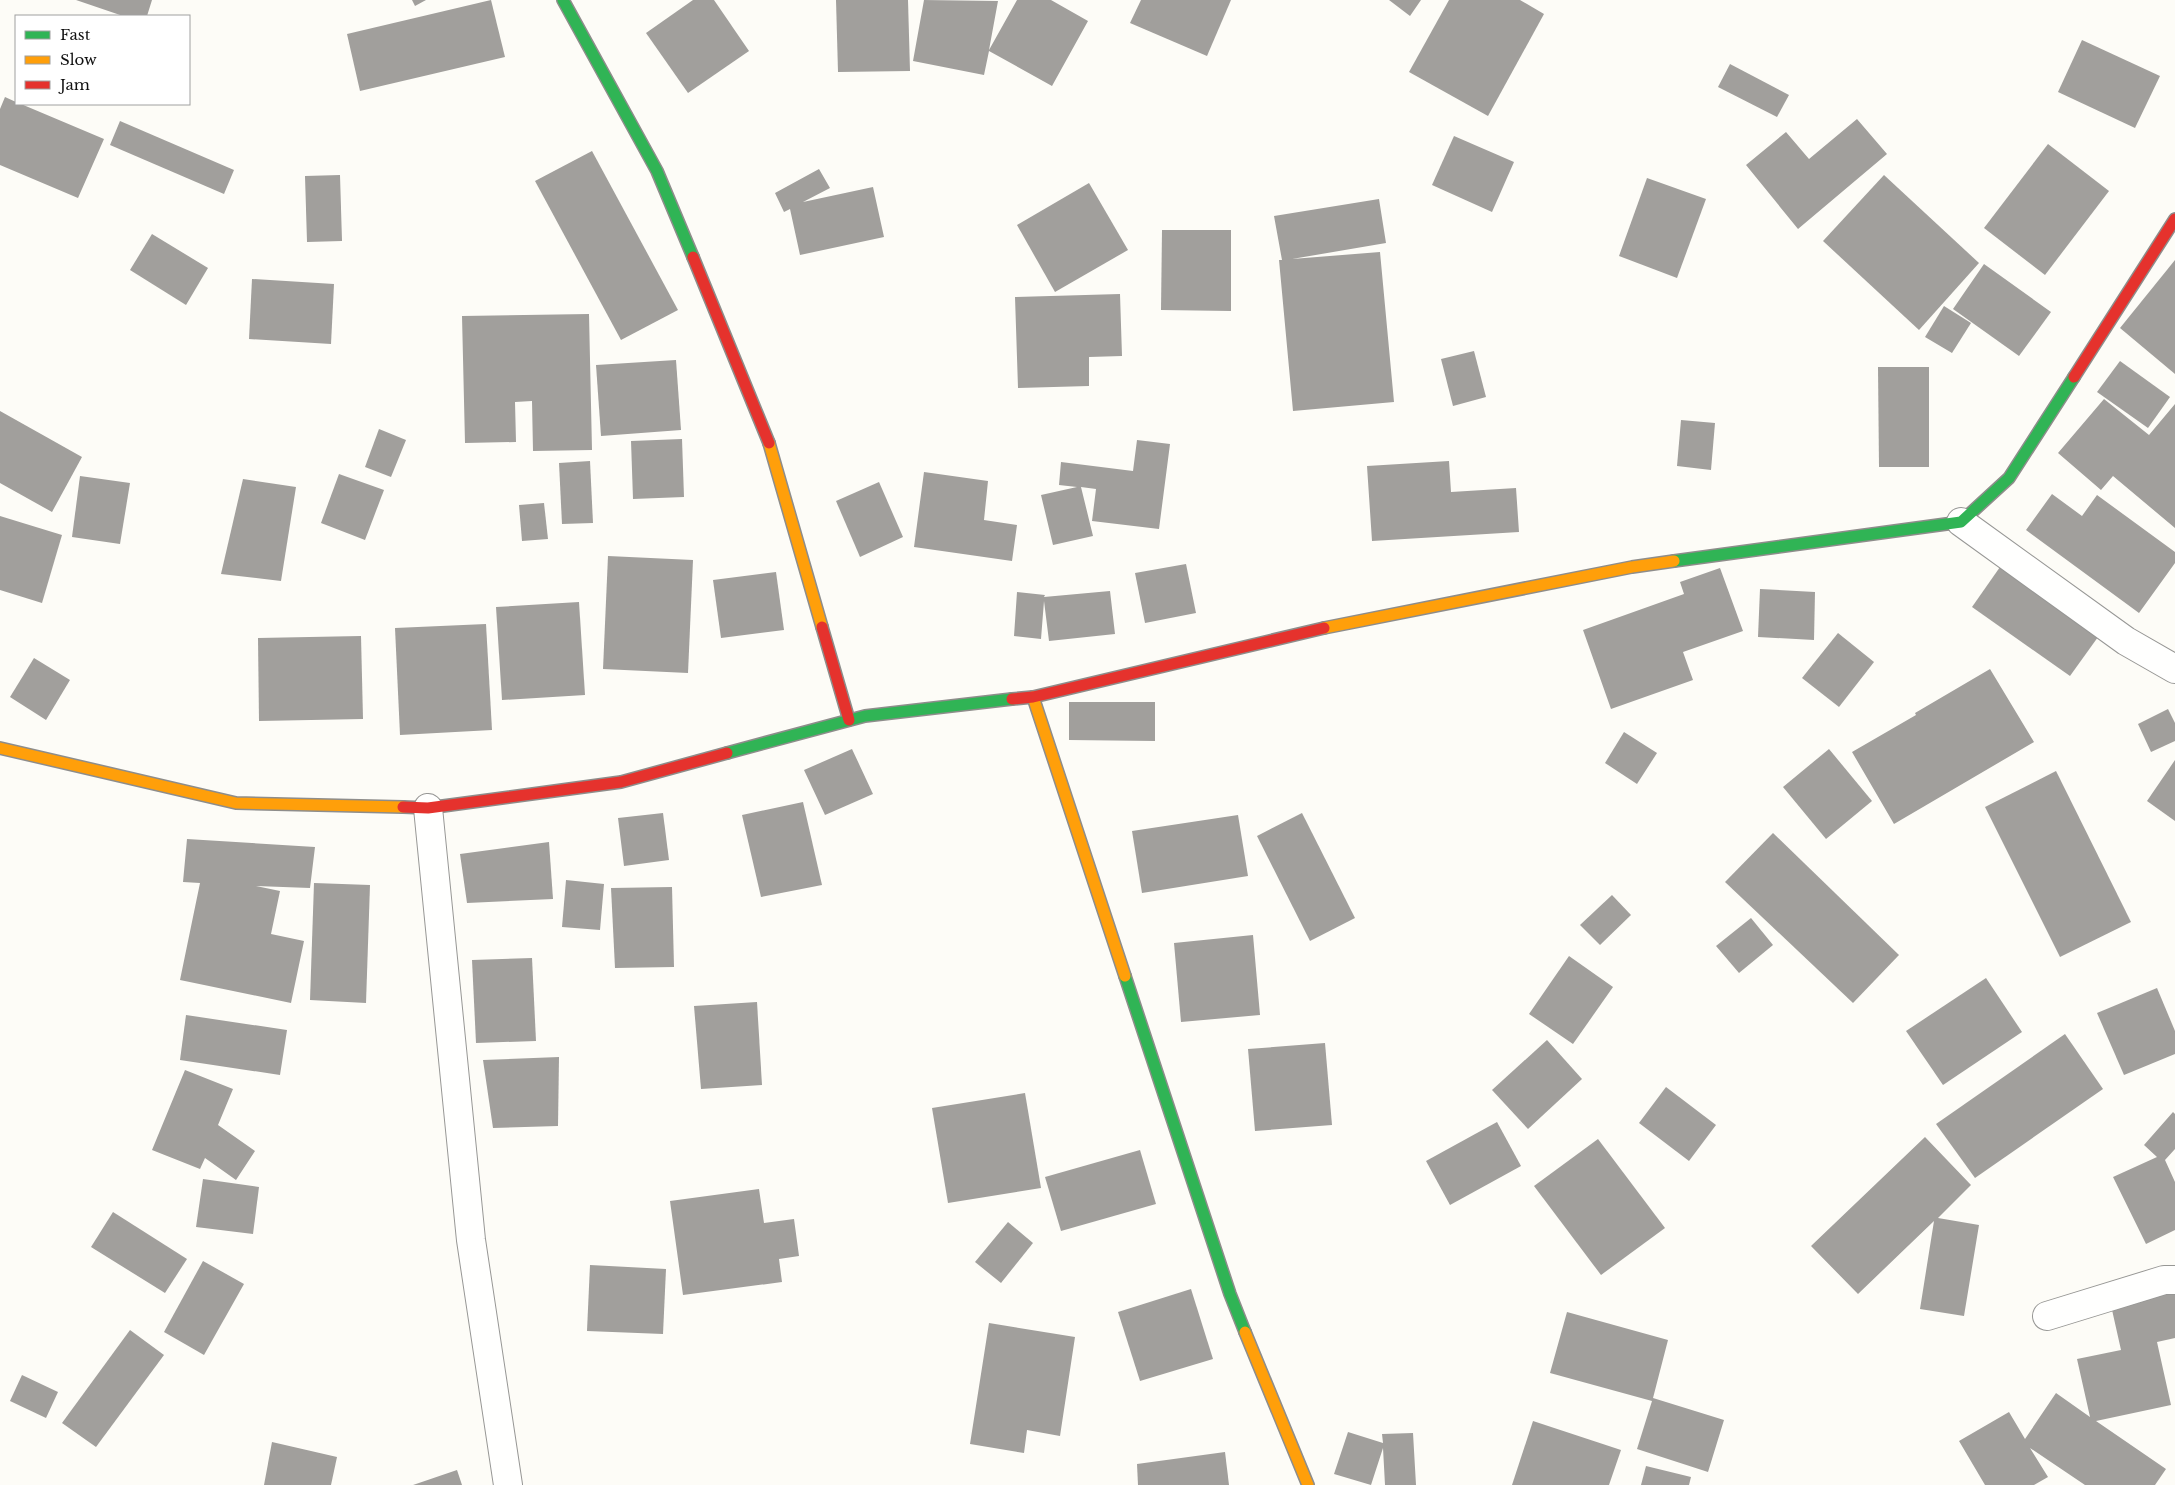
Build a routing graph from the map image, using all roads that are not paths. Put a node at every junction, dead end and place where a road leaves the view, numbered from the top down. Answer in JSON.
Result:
{"nodes":[{"id":1,"x":563,"y":0,"type":"edge"},
{"id":2,"x":2175,"y":219,"type":"edge"},
{"id":3,"x":1960,"y":522,"type":"junction"},
{"id":4,"x":2175,"y":669,"type":"edge"},
{"id":5,"x":1033,"y":697,"type":"junction"},
{"id":6,"x":849,"y":720,"type":"junction"},
{"id":7,"x":0,"y":748,"type":"edge"},
{"id":8,"x":428,"y":808,"type":"junction"},
{"id":9,"x":2175,"y":1280,"type":"edge"},
{"id":10,"x":2047,"y":1316,"type":"dead end"},
{"id":11,"x":508,"y":1485,"type":"edge"},
{"id":12,"x":1308,"y":1485,"type":"edge"}],
"edges":[{"from":1,"to":6,"type":"street"},
{"from":2,"to":3,"type":"street"},
{"from":3,"to":4,"type":"street"},
{"from":3,"to":5,"type":"street"},
{"from":5,"to":6,"type":"street"},
{"from":5,"to":12,"type":"street"},
{"from":6,"to":8,"type":"street"},
{"from":7,"to":8,"type":"street"},
{"from":8,"to":11,"type":"street"},
{"from":9,"to":10,"type":"street"}]}
